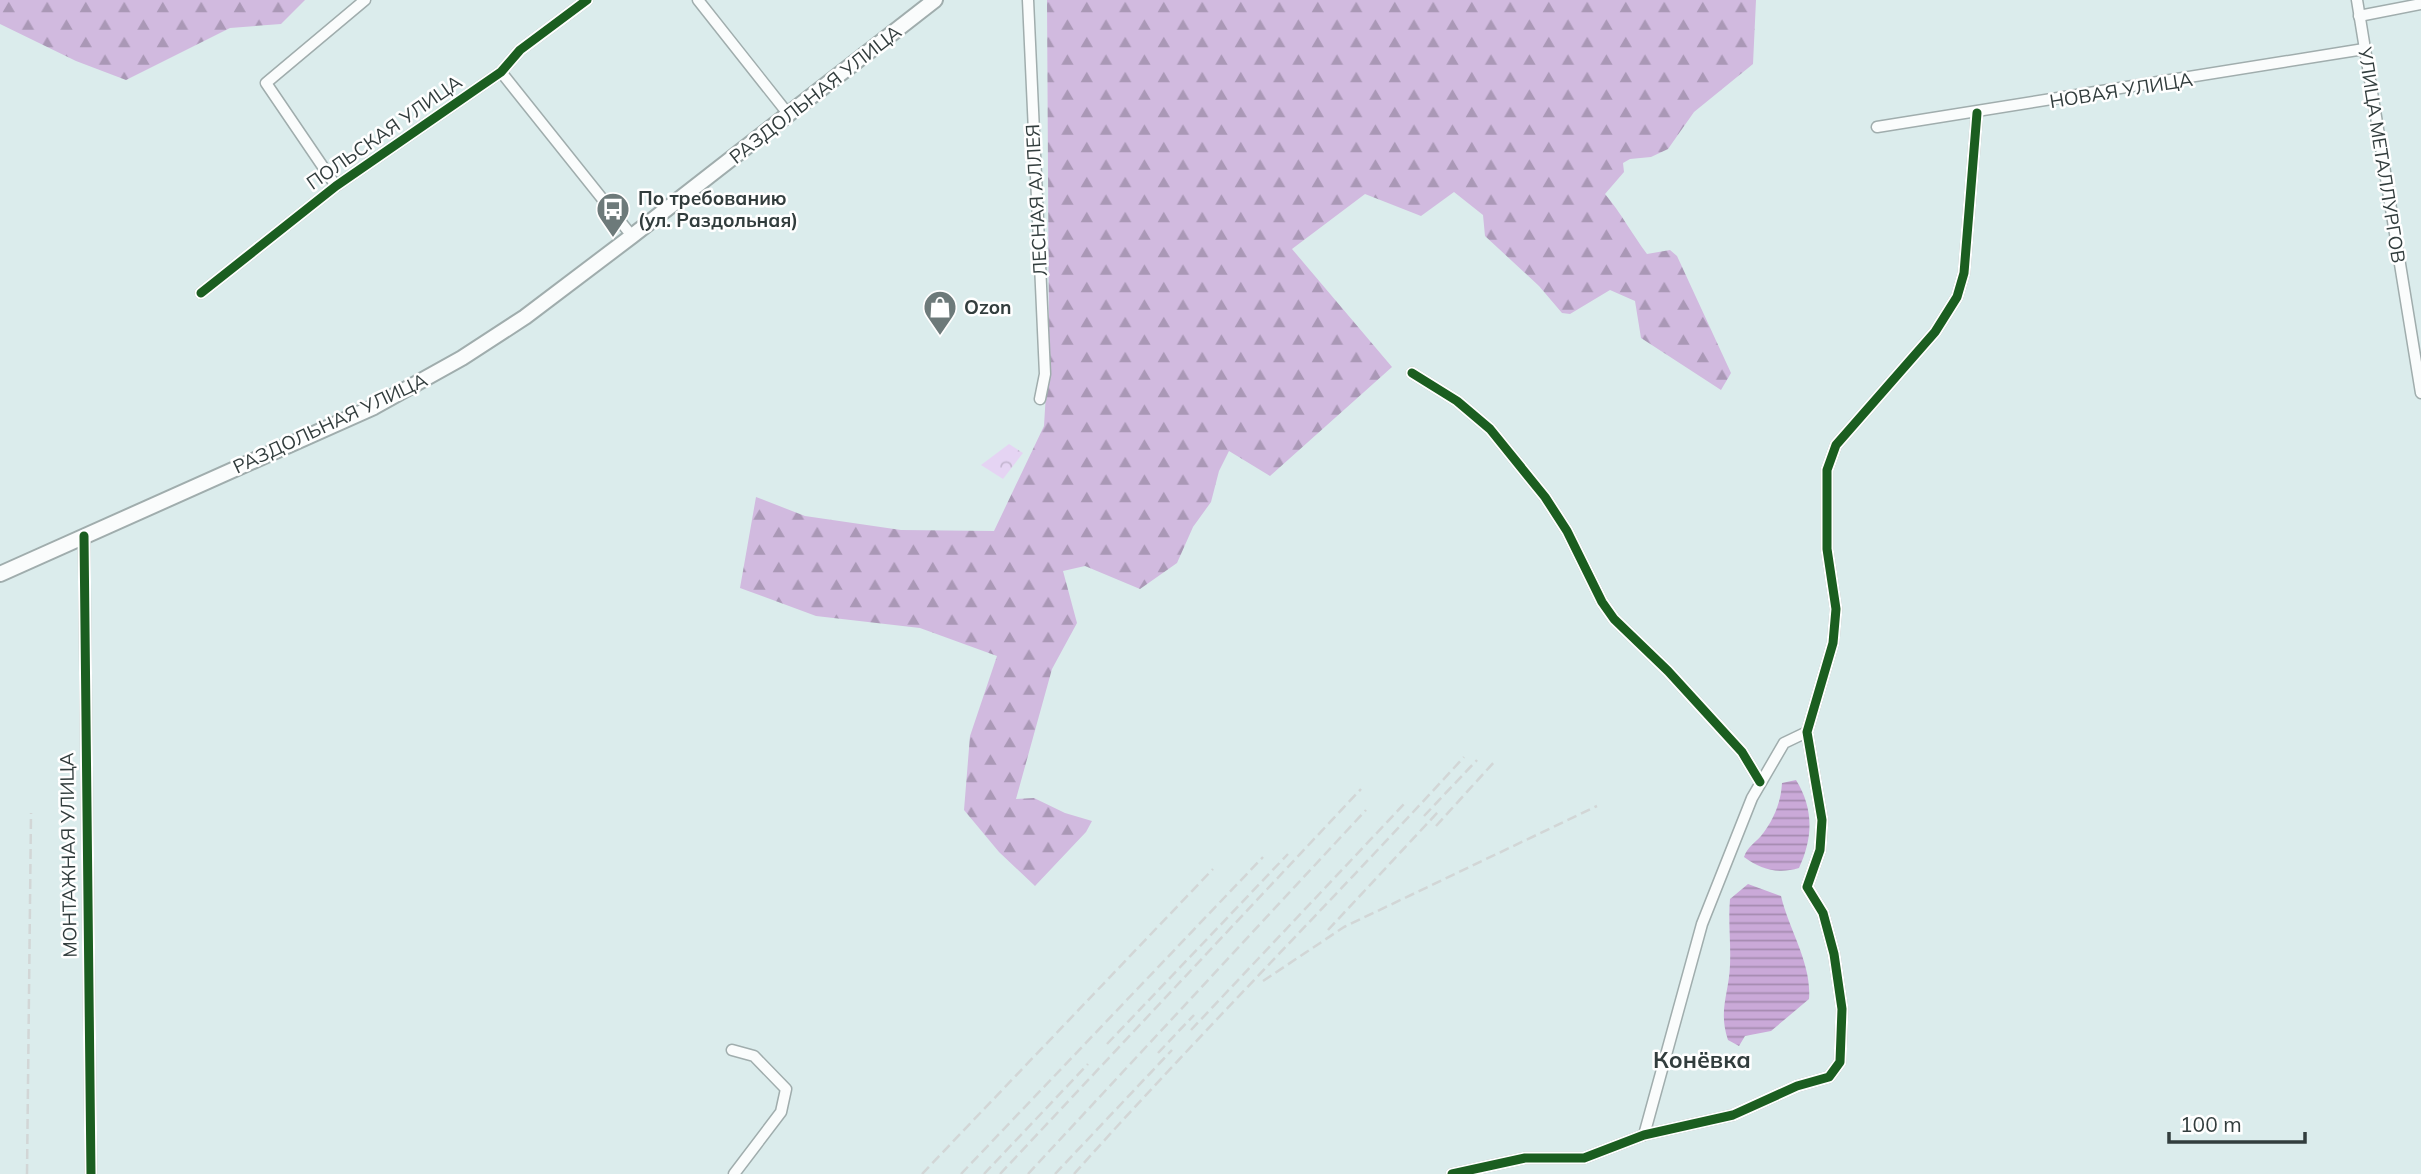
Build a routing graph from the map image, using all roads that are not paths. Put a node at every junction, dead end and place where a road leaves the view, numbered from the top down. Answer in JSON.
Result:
{"nodes":[{"id":1,"x":365,"y":0,"type":"edge"},
{"id":2,"x":587,"y":0,"type":"edge"},
{"id":3,"x":698,"y":0,"type":"edge"},
{"id":4,"x":935,"y":0,"type":"edge"},
{"id":5,"x":1028,"y":0,"type":"edge"},
{"id":6,"x":2357,"y":0,"type":"edge"},
{"id":7,"x":2421,"y":4,"type":"edge"},
{"id":8,"x":2359,"y":16,"type":"junction"},
{"id":9,"x":2364,"y":49,"type":"junction"},
{"id":10,"x":501,"y":72,"type":"junction"},
{"id":11,"x":1977,"y":113,"type":"junction"},
{"id":12,"x":789,"y":115,"type":"junction"},
{"id":13,"x":1877,"y":127,"type":"dead end"},
{"id":14,"x":335,"y":186,"type":"junction"},
{"id":15,"x":632,"y":236,"type":"junction"},
{"id":16,"x":201,"y":293,"type":"dead end"},
{"id":17,"x":1412,"y":373,"type":"dead end"},
{"id":18,"x":2421,"y":393,"type":"edge"},
{"id":19,"x":1040,"y":399,"type":"dead end"},
{"id":20,"x":84,"y":536,"type":"junction"},
{"id":21,"x":0,"y":574,"type":"edge"},
{"id":22,"x":1807,"y":733,"type":"junction"},
{"id":23,"x":1760,"y":782,"type":"junction"},
{"id":24,"x":732,"y":1050,"type":"dead end"},
{"id":25,"x":1644,"y":1135,"type":"junction"},
{"id":26,"x":91,"y":1174,"type":"edge"},
{"id":27,"x":734,"y":1174,"type":"edge"},
{"id":28,"x":1452,"y":1174,"type":"edge"}],
"edges":[{"from":1,"to":14,"type":"street"},
{"from":2,"to":10,"type":"street","name":"ПОЛЬСКАЯ УЛИЦА"},
{"from":3,"to":12,"type":"street"},
{"from":4,"to":12,"type":"main road","name":"РАЗДОЛЬНАЯ УЛИЦА"},
{"from":5,"to":19,"type":"street","name":"ЛЕСНАЯ АЛЛЕЯ"},
{"from":6,"to":8,"type":"street","name":"УЛИЦА МЕТАЛЛУРГОВ"},
{"from":7,"to":8,"type":"street"},
{"from":8,"to":9,"type":"street","name":"УЛИЦА МЕТАЛЛУРГОВ"},
{"from":9,"to":11,"type":"street","name":"НОВАЯ УЛИЦА"},
{"from":9,"to":18,"type":"street","name":"УЛИЦА МЕТАЛЛУРГОВ"},
{"from":10,"to":14,"type":"street","name":"ПОЛЬСКАЯ УЛИЦА"},
{"from":10,"to":15,"type":"street"},
{"from":11,"to":13,"type":"street","name":"НОВАЯ УЛИЦА"},
{"from":11,"to":22,"type":"street"},
{"from":12,"to":15,"type":"main road","name":"РАЗДОЛЬНАЯ УЛИЦА"},
{"from":14,"to":16,"type":"street","name":"ПОЛЬСКАЯ УЛИЦА"},
{"from":15,"to":20,"type":"main road","name":"РАЗДОЛЬНАЯ УЛИЦА"},
{"from":17,"to":23,"type":"street"},
{"from":20,"to":21,"type":"main road","name":"РАЗДОЛЬНАЯ УЛИЦА"},
{"from":20,"to":26,"type":"street","name":"МОНТАЖНАЯ УЛИЦА"},
{"from":22,"to":23,"type":"street"},
{"from":22,"to":25,"type":"street"},
{"from":23,"to":25,"type":"street"},
{"from":24,"to":27,"type":"street"},
{"from":25,"to":28,"type":"street"}]}
